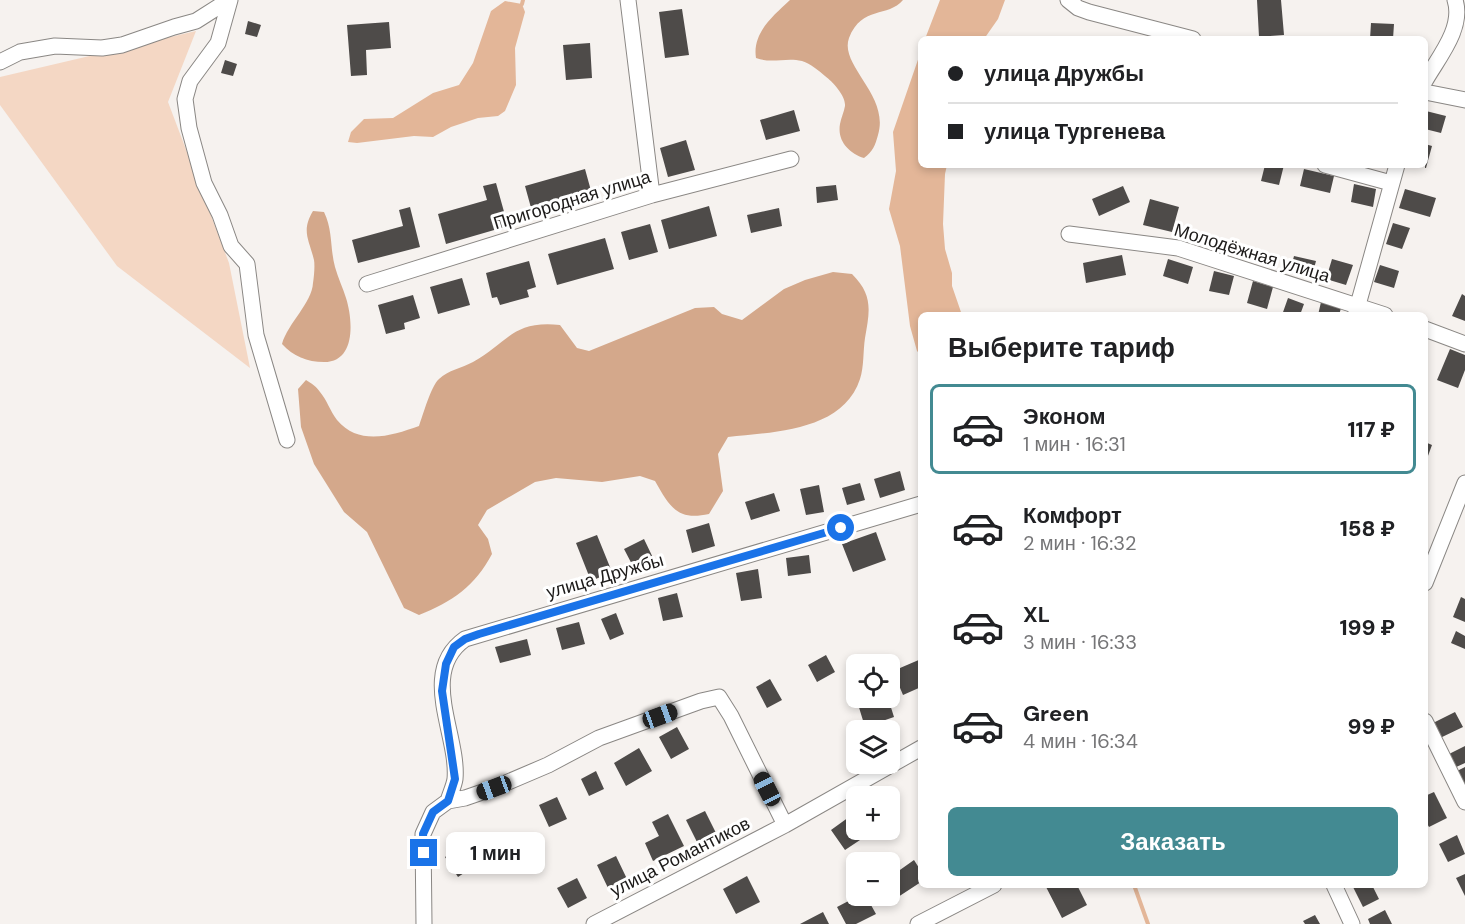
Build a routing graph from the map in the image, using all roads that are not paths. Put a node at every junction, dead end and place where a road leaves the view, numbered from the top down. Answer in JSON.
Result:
{"nodes":[{"id":1,"x":230,"y":0,"type":"edge"},
{"id":2,"x":628,"y":0,"type":"edge"},
{"id":3,"x":1068,"y":0,"type":"edge"},
{"id":4,"x":1455,"y":0,"type":"edge"},
{"id":5,"x":1181,"y":36,"type":"edge"},
{"id":6,"x":0,"y":62,"type":"edge"},
{"id":7,"x":1428,"y":76,"type":"edge"},
{"id":8,"x":1428,"y":93,"type":"edge"},
{"id":9,"x":1465,"y":100,"type":"edge"},
{"id":10,"x":791,"y":159,"type":"dead end"},
{"id":11,"x":1336,"y":168,"type":"edge"},
{"id":12,"x":1396,"y":168,"type":"edge"},
{"id":13,"x":1391,"y":183,"type":"junction"},
{"id":14,"x":652,"y":195,"type":"junction"},
{"id":15,"x":1069,"y":234,"type":"dead end"},
{"id":16,"x":367,"y":284,"type":"dead end"},
{"id":17,"x":1357,"y":310,"type":"edge"},
{"id":18,"x":1428,"y":330,"type":"edge"},
{"id":19,"x":1465,"y":344,"type":"edge"},
{"id":20,"x":287,"y":440,"type":"dead end"},
{"id":21,"x":1465,"y":483,"type":"edge"},
{"id":22,"x":918,"y":505,"type":"edge"},
{"id":23,"x":1428,"y":576,"type":"edge"},
{"id":24,"x":1428,"y":727,"type":"edge"},
{"id":25,"x":918,"y":750,"type":"edge"},
{"id":26,"x":448,"y":801,"type":"junction"},
{"id":27,"x":1465,"y":802,"type":"edge"},
{"id":28,"x":785,"y":825,"type":"junction"},
{"id":29,"x":988,"y":888,"type":"edge"},
{"id":30,"x":1335,"y":888,"type":"edge"},
{"id":31,"x":424,"y":924,"type":"edge"},
{"id":32,"x":594,"y":924,"type":"edge"},
{"id":33,"x":918,"y":924,"type":"edge"},
{"id":34,"x":1352,"y":924,"type":"edge"}],
"edges":[{"from":1,"to":6,"type":"street"},
{"from":1,"to":20,"type":"street"},
{"from":2,"to":14,"type":"street"},
{"from":3,"to":5,"type":"street"},
{"from":4,"to":7,"type":"street"},
{"from":8,"to":9,"type":"street"},
{"from":10,"to":14,"type":"street","name":"Пригородная улица"},
{"from":11,"to":13,"type":"street"},
{"from":12,"to":13,"type":"street"},
{"from":13,"to":17,"type":"street"},
{"from":14,"to":16,"type":"street","name":"Пригородная улица"},
{"from":15,"to":17,"type":"street","name":"Молодёжная улица"},
{"from":18,"to":19,"type":"street"},
{"from":21,"to":23,"type":"street"},
{"from":22,"to":26,"type":"street","name":"улица Дружбы"},
{"from":24,"to":27,"type":"street"},
{"from":25,"to":28,"type":"street","name":"улица Романтиков"},
{"from":26,"to":28,"type":"street"},
{"from":26,"to":31,"type":"street"},
{"from":28,"to":32,"type":"street","name":"улица Романтиков"},
{"from":29,"to":33,"type":"street"},
{"from":30,"to":34,"type":"street"}]}
